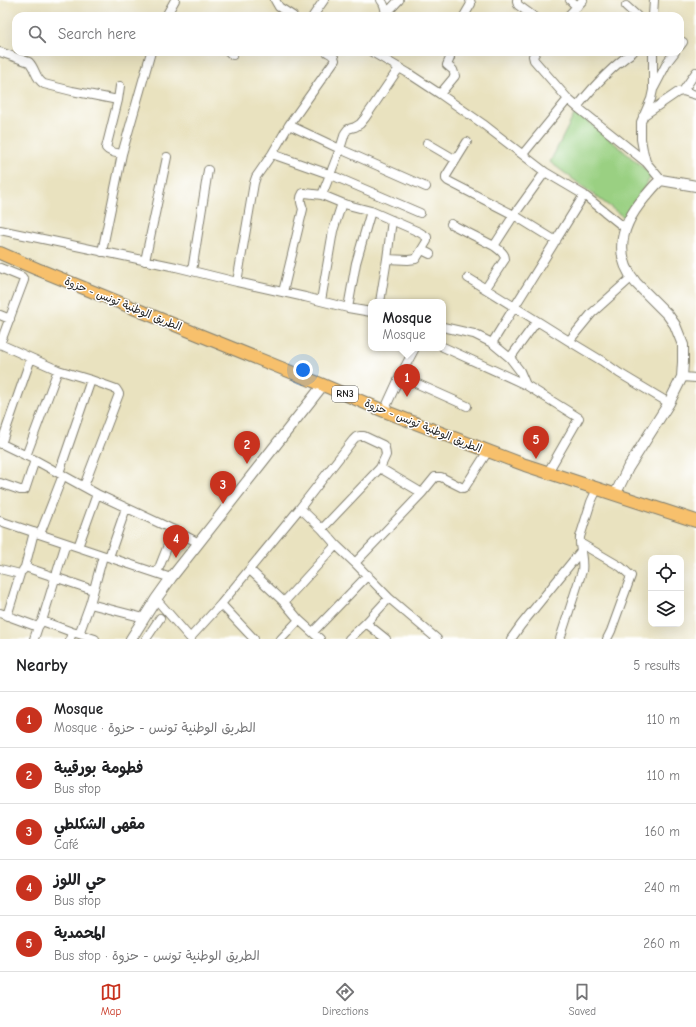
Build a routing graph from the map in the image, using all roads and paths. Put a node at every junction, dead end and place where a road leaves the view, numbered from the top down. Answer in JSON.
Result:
{"nodes":[{"id":1,"x":175,"y":0,"type":"edge"},
{"id":2,"x":268,"y":0,"type":"edge"},
{"id":3,"x":324,"y":0,"type":"edge"},
{"id":4,"x":381,"y":0,"type":"edge"},
{"id":5,"x":399,"y":0,"type":"edge"},
{"id":6,"x":470,"y":0,"type":"edge"},
{"id":7,"x":517,"y":0,"type":"edge"},
{"id":8,"x":570,"y":0,"type":"edge"},
{"id":9,"x":583,"y":0,"type":"edge"},
{"id":10,"x":654,"y":0,"type":"edge"},
{"id":11,"x":277,"y":4,"type":"edge"},
{"id":12,"x":626,"y":6,"type":"dead end"},
{"id":13,"x":577,"y":7,"type":"junction"},
{"id":14,"x":170,"y":12,"type":"edge"},
{"id":15,"x":288,"y":12,"type":"edge"},
{"id":16,"x":316,"y":12,"type":"edge"},
{"id":17,"x":386,"y":12,"type":"edge"},
{"id":18,"x":389,"y":12,"type":"edge"},
{"id":19,"x":466,"y":12,"type":"edge"},
{"id":20,"x":528,"y":12,"type":"edge"},
{"id":21,"x":572,"y":12,"type":"edge"},
{"id":22,"x":633,"y":12,"type":"edge"},
{"id":23,"x":653,"y":12,"type":"edge"},
{"id":24,"x":0,"y":52,"type":"edge"},
{"id":25,"x":150,"y":56,"type":"edge"},
{"id":26,"x":333,"y":56,"type":"edge"},
{"id":27,"x":379,"y":56,"type":"edge"},
{"id":28,"x":449,"y":56,"type":"edge"},
{"id":29,"x":533,"y":56,"type":"edge"},
{"id":30,"x":627,"y":56,"type":"edge"},
{"id":31,"x":653,"y":56,"type":"edge"},
{"id":32,"x":672,"y":56,"type":"edge"},
{"id":33,"x":399,"y":68,"type":"junction"},
{"id":34,"x":696,"y":72,"type":"edge"},
{"id":35,"x":120,"y":86,"type":"dead end"},
{"id":36,"x":653,"y":90,"type":"junction"},
{"id":37,"x":683,"y":91,"type":"junction"},
{"id":38,"x":440,"y":94,"type":"junction"},
{"id":39,"x":696,"y":95,"type":"edge"},
{"id":40,"x":568,"y":99,"type":"junction"},
{"id":41,"x":118,"y":100,"type":"junction"},
{"id":42,"x":577,"y":107,"type":"junction"},
{"id":43,"x":643,"y":116,"type":"junction"},
{"id":44,"x":289,"y":125,"type":"junction"},
{"id":45,"x":467,"y":142,"type":"dead end"},
{"id":46,"x":427,"y":143,"type":"dead end"},
{"id":47,"x":340,"y":149,"type":"junction"},
{"id":48,"x":122,"y":154,"type":"junction"},
{"id":49,"x":272,"y":154,"type":"junction"},
{"id":50,"x":523,"y":154,"type":"junction"},
{"id":51,"x":168,"y":157,"type":"dead end"},
{"id":52,"x":456,"y":160,"type":"junction"},
{"id":53,"x":646,"y":162,"type":"junction"},
{"id":54,"x":208,"y":170,"type":"dead end"},
{"id":55,"x":545,"y":172,"type":"junction"},
{"id":56,"x":330,"y":174,"type":"junction"},
{"id":57,"x":662,"y":180,"type":"junction"},
{"id":58,"x":696,"y":186,"type":"edge"},
{"id":59,"x":426,"y":187,"type":"dead end"},
{"id":60,"x":584,"y":195,"type":"junction"},
{"id":61,"x":322,"y":196,"type":"junction"},
{"id":62,"x":344,"y":204,"type":"junction"},
{"id":63,"x":371,"y":211,"type":"junction"},
{"id":64,"x":420,"y":213,"type":"dead end"},
{"id":65,"x":514,"y":215,"type":"junction"},
{"id":66,"x":392,"y":220,"type":"junction"},
{"id":67,"x":451,"y":224,"type":"dead end"},
{"id":68,"x":625,"y":228,"type":"junction"},
{"id":69,"x":0,"y":230,"type":"edge"},
{"id":70,"x":556,"y":241,"type":"junction"},
{"id":71,"x":494,"y":246,"type":"junction"},
{"id":72,"x":422,"y":250,"type":"junction"},
{"id":73,"x":102,"y":252,"type":"junction"},
{"id":74,"x":0,"y":253,"type":"edge"},
{"id":75,"x":430,"y":254,"type":"dead end"},
{"id":76,"x":387,"y":259,"type":"junction"},
{"id":77,"x":145,"y":260,"type":"junction"},
{"id":78,"x":0,"y":268,"type":"edge"},
{"id":79,"x":192,"y":271,"type":"junction"},
{"id":80,"x":632,"y":277,"type":"junction"},
{"id":81,"x":468,"y":278,"type":"dead end"},
{"id":82,"x":237,"y":282,"type":"junction"},
{"id":83,"x":486,"y":288,"type":"junction"},
{"id":84,"x":283,"y":292,"type":"junction"},
{"id":85,"x":380,"y":299,"type":"edge"},
{"id":86,"x":321,"y":301,"type":"junction"},
{"id":87,"x":514,"y":307,"type":"junction"},
{"id":88,"x":348,"y":308,"type":"junction"},
{"id":89,"x":368,"y":311,"type":"edge"},
{"id":90,"x":0,"y":315,"type":"edge"},
{"id":91,"x":10,"y":319,"type":"junction"},
{"id":92,"x":537,"y":321,"type":"junction"},
{"id":93,"x":446,"y":328,"type":"edge"},
{"id":94,"x":569,"y":341,"type":"junction"},
{"id":95,"x":492,"y":343,"type":"junction"},
{"id":96,"x":0,"y":344,"type":"edge"},
{"id":97,"x":446,"y":349,"type":"edge"},
{"id":98,"x":413,"y":351,"type":"edge"},
{"id":99,"x":31,"y":358,"type":"junction"},
{"id":100,"x":510,"y":358,"type":"junction"},
{"id":101,"x":58,"y":370,"type":"junction"},
{"id":102,"x":400,"y":376,"type":"junction"},
{"id":103,"x":682,"y":377,"type":"junction"},
{"id":104,"x":696,"y":378,"type":"edge"},
{"id":105,"x":91,"y":380,"type":"junction"},
{"id":106,"x":323,"y":385,"type":"junction"},
{"id":107,"x":526,"y":385,"type":"junction"},
{"id":108,"x":669,"y":403,"type":"junction"},
{"id":109,"x":467,"y":406,"type":"dead end"},
{"id":110,"x":384,"y":411,"type":"junction"},
{"id":111,"x":1,"y":444,"type":"edge"},
{"id":112,"x":488,"y":451,"type":"junction"},
{"id":113,"x":26,"y":456,"type":"junction"},
{"id":114,"x":35,"y":460,"type":"junction"},
{"id":115,"x":380,"y":468,"type":"junction"},
{"id":116,"x":548,"y":472,"type":"junction"},
{"id":117,"x":61,"y":474,"type":"junction"},
{"id":118,"x":0,"y":483,"type":"edge"},
{"id":119,"x":84,"y":486,"type":"junction"},
{"id":120,"x":597,"y":489,"type":"junction"},
{"id":121,"x":422,"y":493,"type":"junction"},
{"id":122,"x":97,"y":494,"type":"junction"},
{"id":123,"x":615,"y":495,"type":"junction"},
{"id":124,"x":126,"y":508,"type":"junction"},
{"id":125,"x":300,"y":508,"type":"junction"},
{"id":126,"x":696,"y":522,"type":"edge"},
{"id":127,"x":1,"y":524,"type":"edge"},
{"id":128,"x":322,"y":529,"type":"junction"},
{"id":129,"x":174,"y":530,"type":"junction"},
{"id":130,"x":37,"y":533,"type":"junction"},
{"id":131,"x":66,"y":543,"type":"junction"},
{"id":132,"x":199,"y":543,"type":"junction"},
{"id":133,"x":336,"y":545,"type":"junction"},
{"id":134,"x":78,"y":547,"type":"junction"},
{"id":135,"x":580,"y":547,"type":"junction"},
{"id":136,"x":106,"y":557,"type":"junction"},
{"id":137,"x":356,"y":563,"type":"junction"},
{"id":138,"x":25,"y":567,"type":"junction"},
{"id":139,"x":0,"y":569,"type":"edge"},
{"id":140,"x":250,"y":570,"type":"junction"},
{"id":141,"x":157,"y":573,"type":"junction"},
{"id":142,"x":20,"y":574,"type":"junction"},
{"id":143,"x":368,"y":575,"type":"junction"},
{"id":144,"x":55,"y":577,"type":"junction"},
{"id":145,"x":171,"y":578,"type":"junction"},
{"id":146,"x":93,"y":590,"type":"junction"},
{"id":147,"x":389,"y":598,"type":"junction"},
{"id":148,"x":156,"y":599,"type":"junction"},
{"id":149,"x":284,"y":602,"type":"junction"},
{"id":150,"x":90,"y":604,"type":"junction"},
{"id":151,"x":221,"y":604,"type":"junction"},
{"id":152,"x":4,"y":615,"type":"edge"},
{"id":153,"x":144,"y":618,"type":"junction"},
{"id":154,"x":160,"y":618,"type":"dead end"},
{"id":155,"x":299,"y":620,"type":"junction"},
{"id":156,"x":366,"y":623,"type":"junction"},
{"id":157,"x":40,"y":624,"type":"junction"},
{"id":158,"x":313,"y":632,"type":"junction"},
{"id":159,"x":74,"y":635,"type":"edge"},
{"id":160,"x":190,"y":638,"type":"edge"},
{"id":161,"x":34,"y":639,"type":"edge"},
{"id":162,"x":95,"y":639,"type":"edge"},
{"id":163,"x":131,"y":639,"type":"edge"},
{"id":164,"x":146,"y":639,"type":"edge"},
{"id":165,"x":254,"y":639,"type":"edge"},
{"id":166,"x":281,"y":639,"type":"edge"},
{"id":167,"x":320,"y":639,"type":"edge"},
{"id":168,"x":348,"y":639,"type":"edge"},
{"id":169,"x":386,"y":639,"type":"edge"},
{"id":170,"x":436,"y":639,"type":"edge"},
{"id":171,"x":511,"y":639,"type":"edge"},
{"id":172,"x":560,"y":639,"type":"edge"},
{"id":173,"x":607,"y":639,"type":"edge"}],
"edges":[{"from":1,"to":14,"type":"street"},
{"from":2,"to":11,"type":"street"},
{"from":3,"to":16,"type":"street"},
{"from":4,"to":17,"type":"street"},
{"from":5,"to":18,"type":"street"},
{"from":6,"to":19,"type":"street"},
{"from":7,"to":20,"type":"street"},
{"from":8,"to":13,"type":"street"},
{"from":9,"to":13,"type":"street"},
{"from":10,"to":23,"type":"street"},
{"from":11,"to":15,"type":"street"},
{"from":12,"to":22,"type":"street"},
{"from":13,"to":21,"type":"street"},
{"from":24,"to":41,"type":"street"},
{"from":25,"to":48,"type":"street"},
{"from":26,"to":44,"type":"street"},
{"from":27,"to":33,"type":"street"},
{"from":28,"to":38,"type":"street"},
{"from":29,"to":40,"type":"street"},
{"from":30,"to":42,"type":"street"},
{"from":31,"to":36,"type":"street"},
{"from":32,"to":36,"type":"street"},
{"from":33,"to":38,"type":"street"},
{"from":33,"to":47,"type":"street"},
{"from":34,"to":37,"type":"street"},
{"from":35,"to":41,"type":"street"},
{"from":36,"to":43,"type":"street"},
{"from":37,"to":39,"type":"street"},
{"from":37,"to":43,"type":"street"},
{"from":38,"to":50,"type":"street"},
{"from":40,"to":42,"type":"street"},
{"from":40,"to":50,"type":"street"},
{"from":41,"to":48,"type":"street"},
{"from":42,"to":53,"type":"street"},
{"from":43,"to":53,"type":"street"},
{"from":44,"to":47,"type":"street"},
{"from":44,"to":49,"type":"street"},
{"from":45,"to":52,"type":"street"},
{"from":46,"to":52,"type":"street"},
{"from":47,"to":56,"type":"street"},
{"from":47,"to":59,"type":"street"},
{"from":48,"to":73,"type":"street"},
{"from":49,"to":56,"type":"street"},
{"from":49,"to":82,"type":"street"},
{"from":50,"to":55,"type":"street"},
{"from":51,"to":77,"type":"street"},
{"from":52,"to":65,"type":"street"},
{"from":53,"to":57,"type":"street"},
{"from":54,"to":79,"type":"street"},
{"from":55,"to":60,"type":"street"},
{"from":55,"to":65,"type":"street"},
{"from":56,"to":61,"type":"street"},
{"from":56,"to":64,"type":"street"},
{"from":57,"to":58,"type":"street"},
{"from":57,"to":68,"type":"street"},
{"from":60,"to":68,"type":"street"},
{"from":60,"to":70,"type":"street"},
{"from":61,"to":62,"type":"street"},
{"from":61,"to":84,"type":"street"},
{"from":62,"to":63,"type":"street"},
{"from":62,"to":86,"type":"street"},
{"from":63,"to":66,"type":"street"},
{"from":63,"to":88,"type":"street"},
{"from":65,"to":70,"type":"street"},
{"from":65,"to":71,"type":"street"},
{"from":66,"to":72,"type":"street"},
{"from":66,"to":76,"type":"street"},
{"from":67,"to":71,"type":"street"},
{"from":68,"to":80,"type":"street"},
{"from":69,"to":73,"type":"street"},
{"from":70,"to":87,"type":"street"},
{"from":71,"to":83,"type":"street"},
{"from":72,"to":75,"type":"street"},
{"from":72,"to":76,"type":"street"},
{"from":73,"to":77,"type":"street"},
{"from":74,"to":106,"type":"main road","name":"الطريق الوطنية تونس - حزوة","number":"RN3"},
{"from":76,"to":85,"type":"street"},
{"from":77,"to":79,"type":"street"},
{"from":78,"to":91,"type":"street"},
{"from":79,"to":82,"type":"street"},
{"from":80,"to":94,"type":"street"},
{"from":80,"to":103,"type":"street"},
{"from":81,"to":83,"type":"street"},
{"from":82,"to":84,"type":"street"},
{"from":83,"to":87,"type":"street"},
{"from":84,"to":86,"type":"street"},
{"from":86,"to":88,"type":"street"},
{"from":87,"to":92,"type":"street"},
{"from":87,"to":95,"type":"street"},
{"from":88,"to":89,"type":"street"},
{"from":90,"to":91,"type":"street"},
{"from":91,"to":96,"type":"street"},
{"from":92,"to":94,"type":"street"},
{"from":92,"to":100,"type":"street"},
{"from":93,"to":95,"type":"street"},
{"from":94,"to":108,"type":"street"},
{"from":95,"to":100,"type":"street"},
{"from":96,"to":99,"type":"street"},
{"from":97,"to":107,"type":"street"},
{"from":98,"to":102,"type":"street"},
{"from":99,"to":101,"type":"street"},
{"from":99,"to":111,"type":"street"},
{"from":100,"to":107,"type":"street"},
{"from":101,"to":105,"type":"street"},
{"from":101,"to":113,"type":"street"},
{"from":102,"to":109,"type":"street"},
{"from":102,"to":110,"type":"street"},
{"from":103,"to":104,"type":"street"},
{"from":103,"to":108,"type":"street"},
{"from":105,"to":117,"type":"street"},
{"from":105,"to":119,"type":"street"},
{"from":106,"to":110,"type":"main road","name":"الطريق الوطنية تونس - حزوة","number":"RN3"},
{"from":106,"to":132,"type":"street"},
{"from":107,"to":116,"type":"street"},
{"from":108,"to":123,"type":"street"},
{"from":110,"to":112,"type":"main road","name":"الطريق الوطنية تونس - حزوة","number":"RN3"},
{"from":111,"to":113,"type":"street"},
{"from":112,"to":116,"type":"main road","name":"الطريق الوطنية تونس - حزوة","number":"RN3"},
{"from":112,"to":121,"type":"street"},
{"from":113,"to":114,"type":"street"},
{"from":114,"to":117,"type":"street"},
{"from":114,"to":118,"type":"street"},
{"from":115,"to":121,"type":"street"},
{"from":115,"to":125,"type":"street"},
{"from":115,"to":128,"type":"street"},
{"from":116,"to":120,"type":"main road","name":"الطريق الوطنية تونس - حزوة","number":"RN3"},
{"from":117,"to":119,"type":"street"},
{"from":117,"to":130,"type":"street"},
{"from":119,"to":122,"type":"street"},
{"from":120,"to":123,"type":"main road","name":"الطريق الوطنية تونس - حزوة","number":"RN3"},
{"from":120,"to":135,"type":"street"},
{"from":121,"to":137,"type":"street"},
{"from":122,"to":124,"type":"street"},
{"from":122,"to":134,"type":"street"},
{"from":123,"to":126,"type":"main road","name":"الطريق الوطنية تونس - حزوة","number":"RN3"},
{"from":124,"to":129,"type":"street"},
{"from":124,"to":136,"type":"street"},
{"from":125,"to":128,"type":"street"},
{"from":125,"to":140,"type":"street"},
{"from":127,"to":130,"type":"street"},
{"from":128,"to":133,"type":"street"},
{"from":129,"to":132,"type":"street"},
{"from":129,"to":141,"type":"street"},
{"from":130,"to":131,"type":"street"},
{"from":130,"to":138,"type":"street"},
{"from":131,"to":134,"type":"street"},
{"from":131,"to":144,"type":"street"},
{"from":132,"to":145,"type":"street"},
{"from":133,"to":137,"type":"street"},
{"from":133,"to":149,"type":"street"},
{"from":134,"to":136,"type":"street"},
{"from":135,"to":171,"type":"street"},
{"from":135,"to":172,"type":"street"},
{"from":135,"to":173,"type":"street"},
{"from":136,"to":141,"type":"street"},
{"from":136,"to":146,"type":"street"},
{"from":137,"to":143,"type":"street"},
{"from":138,"to":142,"type":"street"},
{"from":138,"to":144,"type":"street"},
{"from":139,"to":142,"type":"street"},
{"from":140,"to":149,"type":"street"},
{"from":140,"to":151,"type":"street"},
{"from":141,"to":145,"type":"street"},
{"from":142,"to":152,"type":"street"},
{"from":143,"to":147,"type":"street"},
{"from":143,"to":158,"type":"street"},
{"from":144,"to":146,"type":"street"},
{"from":144,"to":157,"type":"street"},
{"from":145,"to":148,"type":"street"},
{"from":146,"to":150,"type":"street"},
{"from":147,"to":156,"type":"street"},
{"from":147,"to":170,"type":"street"},
{"from":148,"to":153,"type":"street"},
{"from":148,"to":160,"type":"street"},
{"from":149,"to":155,"type":"street"},
{"from":150,"to":153,"type":"street"},
{"from":150,"to":159,"type":"street"},
{"from":151,"to":160,"type":"street"},
{"from":151,"to":165,"type":"street"},
{"from":152,"to":157,"type":"street"},
{"from":153,"to":163,"type":"street"},
{"from":154,"to":164,"type":"street"},
{"from":155,"to":158,"type":"street"},
{"from":155,"to":166,"type":"street"},
{"from":156,"to":168,"type":"street"},
{"from":156,"to":169,"type":"street"},
{"from":157,"to":159,"type":"street"},
{"from":157,"to":161,"type":"street"},
{"from":158,"to":167,"type":"street"},
{"from":159,"to":162,"type":"street"}]}
